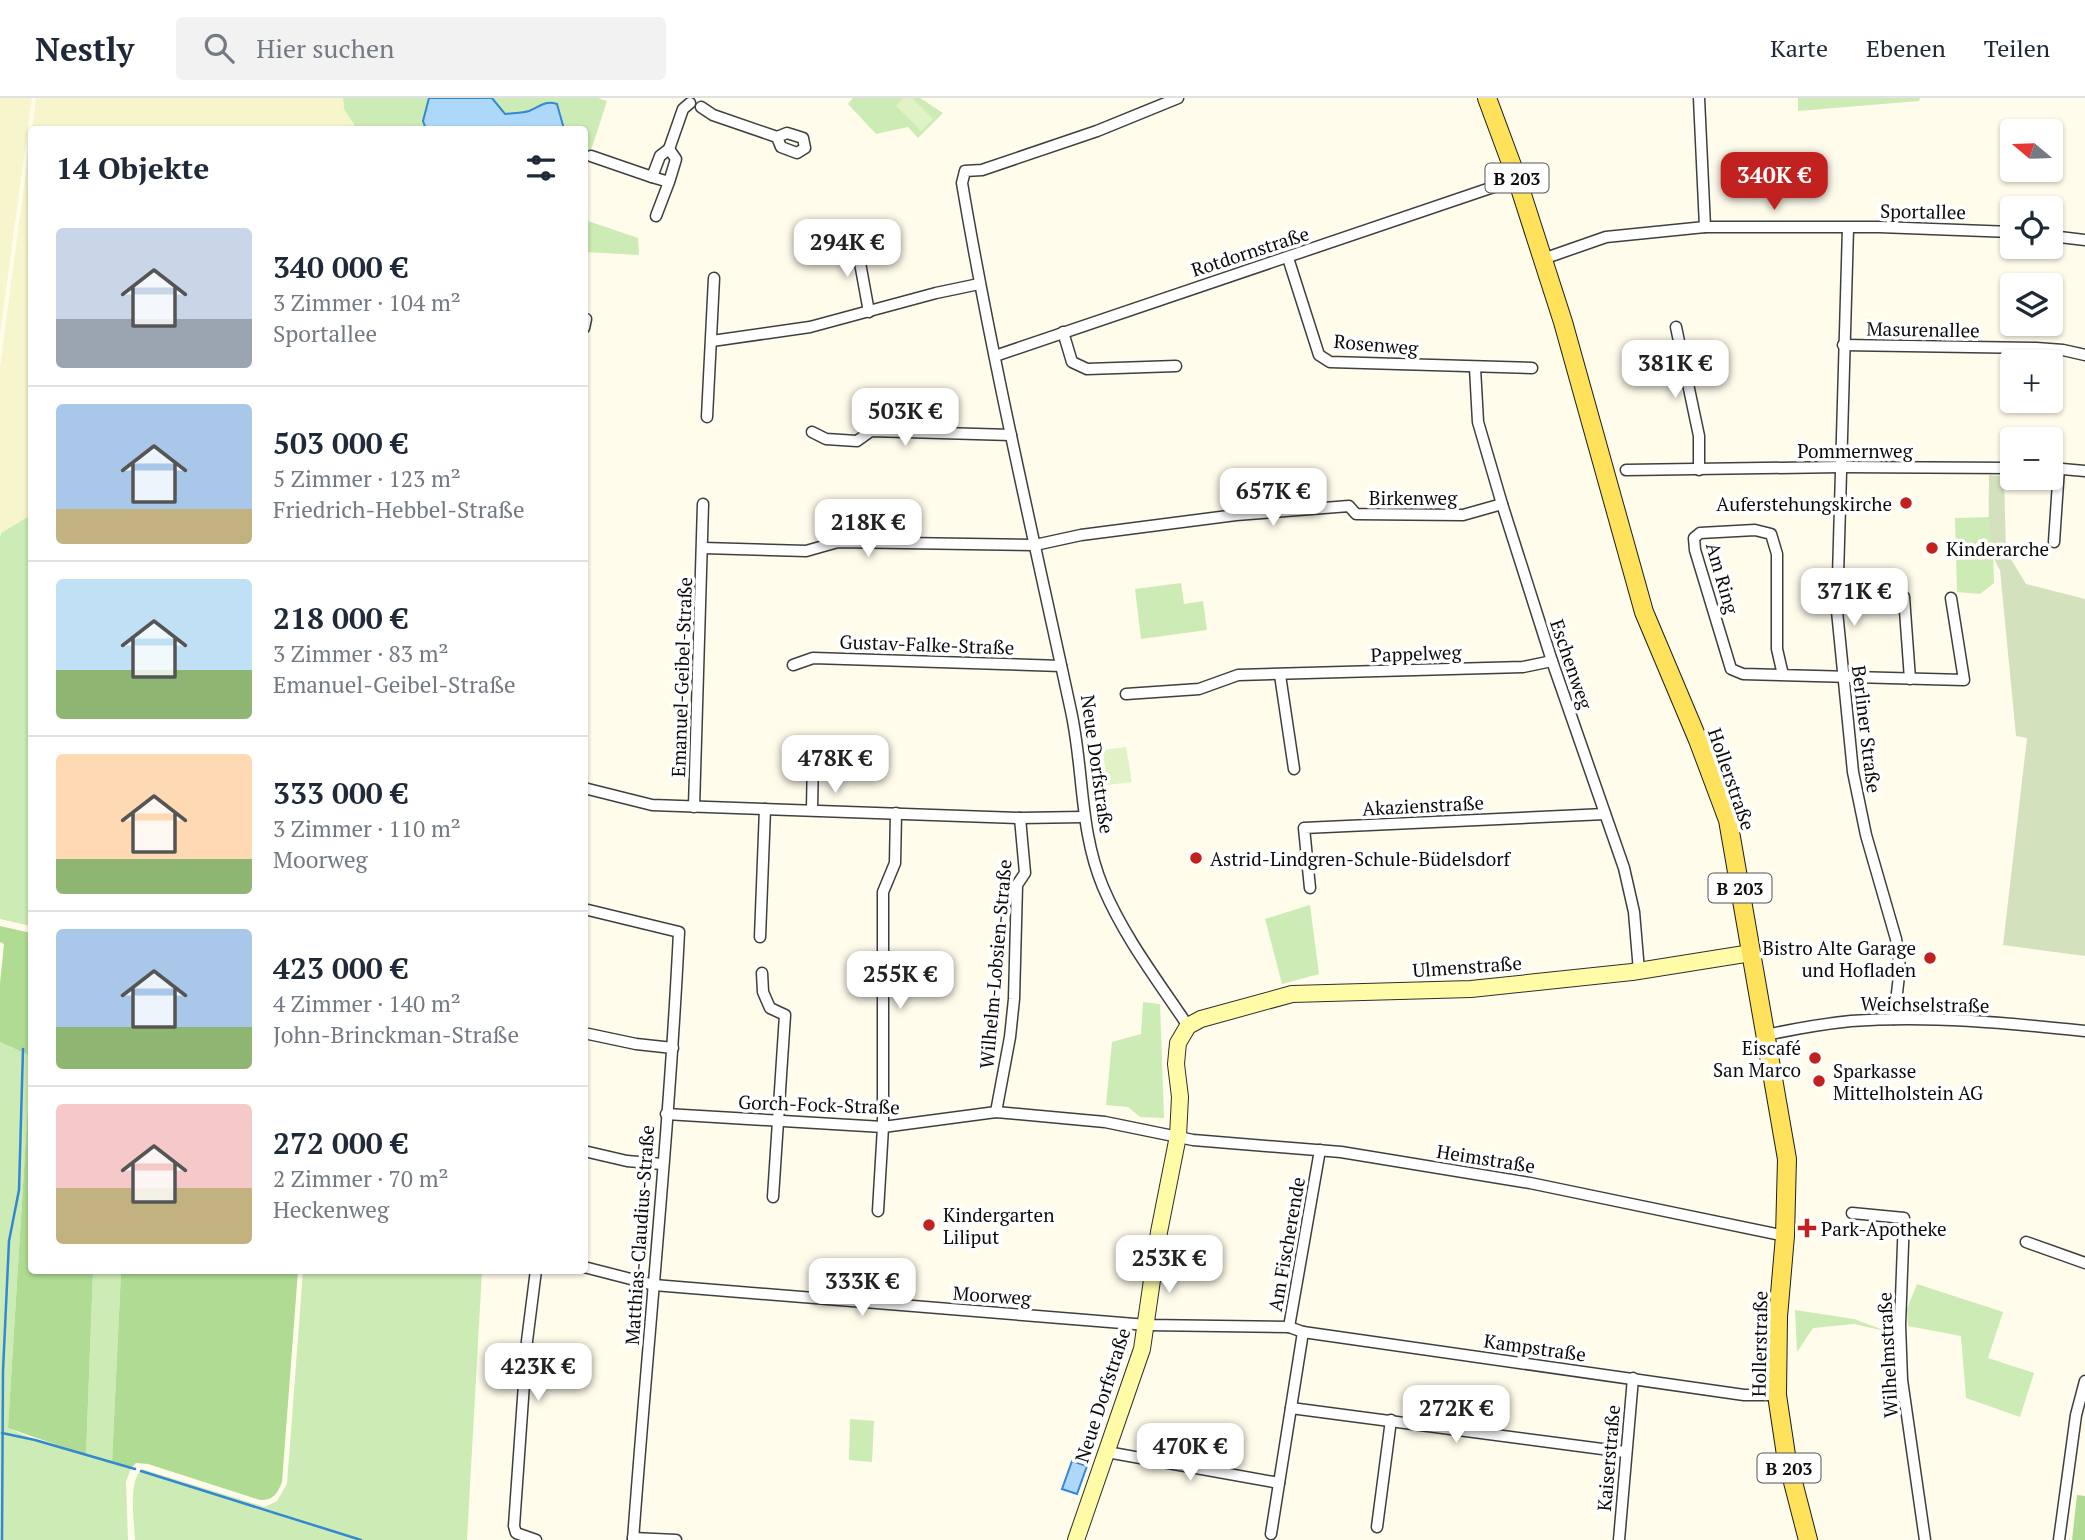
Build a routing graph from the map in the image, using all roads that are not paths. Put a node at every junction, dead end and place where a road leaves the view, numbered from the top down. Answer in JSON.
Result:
{"nodes":[{"id":1,"x":1178,"y":98,"type":"edge"},
{"id":2,"x":1487,"y":98,"type":"edge"},
{"id":3,"x":1699,"y":98,"type":"edge"},
{"id":4,"x":710,"y":99,"type":"edge"},
{"id":5,"x":694,"y":103,"type":"edge"},
{"id":6,"x":777,"y":138,"type":"dead end"},
{"id":7,"x":669,"y":149,"type":"junction"},
{"id":8,"x":591,"y":156,"type":"dead end"},
{"id":9,"x":652,"y":177,"type":"junction"},
{"id":10,"x":1517,"y":179,"type":"junction"},
{"id":11,"x":669,"y":182,"type":"junction"},
{"id":12,"x":656,"y":216,"type":"dead end"},
{"id":13,"x":1705,"y":228,"type":"junction"},
{"id":14,"x":1848,"y":228,"type":"junction"},
{"id":15,"x":2000,"y":231,"type":"edge"},
{"id":16,"x":2063,"y":237,"type":"edge"},
{"id":17,"x":2085,"y":240,"type":"edge"},
{"id":18,"x":856,"y":241,"type":"dead end"},
{"id":19,"x":1288,"y":258,"type":"junction"},
{"id":20,"x":1544,"y":259,"type":"junction"},
{"id":21,"x":715,"y":278,"type":"dead end"},
{"id":22,"x":979,"y":284,"type":"junction"},
{"id":23,"x":869,"y":312,"type":"junction"},
{"id":24,"x":1676,"y":327,"type":"dead end"},
{"id":25,"x":1063,"y":332,"type":"junction"},
{"id":26,"x":712,"y":341,"type":"junction"},
{"id":27,"x":1843,"y":345,"type":"junction"},
{"id":28,"x":2085,"y":355,"type":"edge"},
{"id":29,"x":995,"y":356,"type":"junction"},
{"id":30,"x":1176,"y":366,"type":"dead end"},
{"id":31,"x":1475,"y":368,"type":"junction"},
{"id":32,"x":1532,"y":369,"type":"dead end"},
{"id":33,"x":707,"y":417,"type":"dead end"},
{"id":34,"x":812,"y":432,"type":"dead end"},
{"id":35,"x":1011,"y":435,"type":"junction"},
{"id":36,"x":1840,"y":467,"type":"junction"},
{"id":37,"x":2000,"y":468,"type":"edge"},
{"id":38,"x":2063,"y":469,"type":"edge"},
{"id":39,"x":1626,"y":470,"type":"dead end"},
{"id":40,"x":1699,"y":470,"type":"junction"},
{"id":41,"x":2085,"y":471,"type":"edge"},
{"id":42,"x":2055,"y":490,"type":"edge"},
{"id":43,"x":704,"y":504,"type":"dead end"},
{"id":44,"x":1502,"y":504,"type":"junction"},
{"id":45,"x":2054,"y":542,"type":"dead end"},
{"id":46,"x":1035,"y":545,"type":"junction"},
{"id":47,"x":703,"y":548,"type":"junction"},
{"id":48,"x":1904,"y":597,"type":"dead end"},
{"id":49,"x":1951,"y":598,"type":"dead end"},
{"id":50,"x":1552,"y":661,"type":"junction"},
{"id":51,"x":793,"y":665,"type":"dead end"},
{"id":52,"x":1061,"y":666,"type":"junction"},
{"id":53,"x":1280,"y":675,"type":"junction"},
{"id":54,"x":1783,"y":675,"type":"junction"},
{"id":55,"x":1842,"y":676,"type":"junction"},
{"id":56,"x":1910,"y":679,"type":"junction"},
{"id":57,"x":1126,"y":694,"type":"dead end"},
{"id":58,"x":813,"y":755,"type":"dead end"},
{"id":59,"x":1294,"y":769,"type":"dead end"},
{"id":60,"x":588,"y":789,"type":"edge"},
{"id":61,"x":694,"y":807,"type":"junction"},
{"id":62,"x":765,"y":809,"type":"junction"},
{"id":63,"x":812,"y":810,"type":"junction"},
{"id":64,"x":896,"y":813,"type":"junction"},
{"id":65,"x":1605,"y":814,"type":"junction"},
{"id":66,"x":1083,"y":817,"type":"junction"},
{"id":67,"x":1020,"y":818,"type":"junction"},
{"id":68,"x":1310,"y":888,"type":"dead end"},
{"id":69,"x":588,"y":910,"type":"edge"},
{"id":70,"x":760,"y":937,"type":"dead end"},
{"id":71,"x":1751,"y":953,"type":"junction"},
{"id":72,"x":1639,"y":971,"type":"junction"},
{"id":73,"x":762,"y":973,"type":"dead end"},
{"id":74,"x":1894,"y":1020,"type":"junction"},
{"id":75,"x":1188,"y":1026,"type":"junction"},
{"id":76,"x":2085,"y":1031,"type":"edge"},
{"id":77,"x":588,"y":1034,"type":"edge"},
{"id":78,"x":1766,"y":1035,"type":"junction"},
{"id":79,"x":673,"y":1048,"type":"junction"},
{"id":80,"x":996,"y":1112,"type":"junction"},
{"id":81,"x":666,"y":1114,"type":"junction"},
{"id":82,"x":778,"y":1122,"type":"junction"},
{"id":83,"x":883,"y":1127,"type":"junction"},
{"id":84,"x":1178,"y":1136,"type":"junction"},
{"id":85,"x":1320,"y":1150,"type":"junction"},
{"id":86,"x":588,"y":1152,"type":"edge"},
{"id":87,"x":662,"y":1164,"type":"junction"},
{"id":88,"x":773,"y":1197,"type":"dead end"},
{"id":89,"x":878,"y":1211,"type":"dead end"},
{"id":90,"x":1852,"y":1213,"type":"dead end"},
{"id":91,"x":1785,"y":1236,"type":"junction"},
{"id":92,"x":2026,"y":1242,"type":"dead end"},
{"id":93,"x":2085,"y":1263,"type":"edge"},
{"id":94,"x":588,"y":1268,"type":"edge"},
{"id":95,"x":535,"y":1274,"type":"edge"},
{"id":96,"x":654,"y":1285,"type":"junction"},
{"id":97,"x":1147,"y":1325,"type":"junction"},
{"id":98,"x":1289,"y":1327,"type":"junction"},
{"id":99,"x":1303,"y":1332,"type":"junction"},
{"id":100,"x":1633,"y":1378,"type":"junction"},
{"id":101,"x":2085,"y":1381,"type":"edge"},
{"id":102,"x":1777,"y":1395,"type":"junction"},
{"id":103,"x":1291,"y":1408,"type":"junction"},
{"id":104,"x":1391,"y":1420,"type":"junction"},
{"id":105,"x":1107,"y":1452,"type":"junction"},
{"id":106,"x":1625,"y":1452,"type":"junction"},
{"id":107,"x":1279,"y":1483,"type":"junction"},
{"id":108,"x":1377,"y":1527,"type":"dead end"},
{"id":109,"x":1271,"y":1534,"type":"dead end"},
{"id":110,"x":633,"y":1539,"type":"edge"},
{"id":111,"x":536,"y":1540,"type":"edge"},
{"id":112,"x":676,"y":1540,"type":"edge"},
{"id":113,"x":1076,"y":1540,"type":"edge"},
{"id":114,"x":1619,"y":1540,"type":"edge"},
{"id":115,"x":1808,"y":1540,"type":"edge"},
{"id":116,"x":1925,"y":1540,"type":"edge"},
{"id":117,"x":2059,"y":1540,"type":"edge"}],
"edges":[{"from":1,"to":22,"type":"street","name":"Neue Dorfstraße"},
{"from":2,"to":10,"type":"main road","name":"Hollerstraße","number":"B 203"},
{"from":3,"to":13,"type":"street"},
{"from":4,"to":5,"type":"street"},
{"from":5,"to":6,"type":"street"},
{"from":5,"to":7,"type":"street"},
{"from":7,"to":9,"type":"street"},
{"from":7,"to":11,"type":"street"},
{"from":8,"to":9,"type":"street"},
{"from":9,"to":11,"type":"street"},
{"from":10,"to":19,"type":"street","name":"Rotdornstraße"},
{"from":10,"to":20,"type":"main road","name":"Hollerstraße","number":"B 203"},
{"from":11,"to":12,"type":"street"},
{"from":13,"to":14,"type":"street","name":"Sportallee"},
{"from":13,"to":20,"type":"street","name":"Sportallee"},
{"from":14,"to":15,"type":"street","name":"Sportallee"},
{"from":14,"to":27,"type":"street","name":"Berliner Straße"},
{"from":16,"to":17,"type":"street"},
{"from":18,"to":23,"type":"street"},
{"from":19,"to":25,"type":"street","name":"Rotdornstraße"},
{"from":19,"to":31,"type":"street","name":"Rosenweg"},
{"from":20,"to":71,"type":"main road","name":"Hollerstraße","number":"B 203"},
{"from":21,"to":26,"type":"street"},
{"from":22,"to":23,"type":"street"},
{"from":22,"to":29,"type":"street","name":"Neue Dorfstraße"},
{"from":23,"to":26,"type":"street"},
{"from":24,"to":40,"type":"street"},
{"from":25,"to":29,"type":"street","name":"Rotdornstraße"},
{"from":25,"to":30,"type":"street"},
{"from":26,"to":33,"type":"street"},
{"from":27,"to":28,"type":"street","name":"Masurenallee"},
{"from":27,"to":36,"type":"street","name":"Berliner Straße"},
{"from":29,"to":35,"type":"street","name":"Neue Dorfstraße"},
{"from":31,"to":32,"type":"street","name":"Rosenweg"},
{"from":31,"to":44,"type":"street","name":"Eschenweg"},
{"from":34,"to":35,"type":"street"},
{"from":35,"to":46,"type":"street","name":"Neue Dorfstraße"},
{"from":36,"to":37,"type":"street","name":"Pommernweg"},
{"from":36,"to":40,"type":"street","name":"Pommernweg"},
{"from":36,"to":55,"type":"street","name":"Berliner Straße"},
{"from":38,"to":41,"type":"street"},
{"from":39,"to":40,"type":"street","name":"Pommernweg"},
{"from":42,"to":45,"type":"street"},
{"from":43,"to":47,"type":"street","name":"Emanuel-Geibel-Straße"},
{"from":44,"to":46,"type":"street","name":"Birkenweg"},
{"from":44,"to":50,"type":"street","name":"Eschenweg"},
{"from":46,"to":47,"type":"street"},
{"from":46,"to":52,"type":"street","name":"Neue Dorfstraße"},
{"from":47,"to":61,"type":"street","name":"Emanuel-Geibel-Straße"},
{"from":48,"to":56,"type":"street"},
{"from":49,"to":56,"type":"street","name":"Am Ring"},
{"from":50,"to":53,"type":"street","name":"Pappelweg"},
{"from":50,"to":65,"type":"street","name":"Eschenweg"},
{"from":51,"to":52,"type":"street","name":"Gustav-Falke-Straße"},
{"from":52,"to":66,"type":"street","name":"Neue Dorfstraße"},
{"from":53,"to":57,"type":"street","name":"Pappelweg"},
{"from":53,"to":59,"type":"street"},
{"from":54,"to":54,"type":"street","name":"Am Ring"},
{"from":54,"to":55,"type":"street","name":"Am Ring"},
{"from":55,"to":56,"type":"street","name":"Am Ring"},
{"from":55,"to":74,"type":"street","name":"Berliner Straße"},
{"from":58,"to":63,"type":"street"},
{"from":60,"to":61,"type":"street"},
{"from":61,"to":62,"type":"street"},
{"from":62,"to":63,"type":"street"},
{"from":62,"to":70,"type":"street"},
{"from":63,"to":64,"type":"street"},
{"from":64,"to":67,"type":"street"},
{"from":64,"to":83,"type":"street"},
{"from":65,"to":68,"type":"street","name":"Akazienstraße"},
{"from":65,"to":72,"type":"street","name":"Eschenweg"},
{"from":66,"to":67,"type":"street"},
{"from":66,"to":75,"type":"street","name":"Neue Dorfstraße"},
{"from":67,"to":80,"type":"street","name":"Wilhelm-Lobsien-Straße"},
{"from":69,"to":79,"type":"street","name":"Matthias-Claudius-Straße"},
{"from":71,"to":72,"type":"street","name":"Ulmenstraße"},
{"from":71,"to":78,"type":"main road","name":"Hollerstraße","number":"B 203"},
{"from":72,"to":75,"type":"street","name":"Ulmenstraße"},
{"from":73,"to":82,"type":"street"},
{"from":74,"to":76,"type":"street","name":"Weichselstraße"},
{"from":74,"to":78,"type":"street","name":"Weichselstraße"},
{"from":75,"to":84,"type":"street","name":"Neue Dorfstraße"},
{"from":77,"to":79,"type":"street"},
{"from":78,"to":91,"type":"main road","name":"Hollerstraße","number":"B 203"},
{"from":79,"to":81,"type":"street","name":"Matthias-Claudius-Straße"},
{"from":80,"to":83,"type":"street","name":"Gorch-Fock-Straße"},
{"from":80,"to":84,"type":"street","name":"Gorch-Fock-Straße"},
{"from":81,"to":82,"type":"street","name":"Gorch-Fock-Straße"},
{"from":81,"to":87,"type":"street","name":"Matthias-Claudius-Straße"},
{"from":82,"to":83,"type":"street","name":"Gorch-Fock-Straße"},
{"from":82,"to":88,"type":"street"},
{"from":83,"to":89,"type":"street"},
{"from":84,"to":85,"type":"street","name":"Heimstraße"},
{"from":84,"to":97,"type":"street","name":"Neue Dorfstraße"},
{"from":85,"to":91,"type":"street","name":"Heimstraße"},
{"from":85,"to":98,"type":"street","name":"Am Fischerende"},
{"from":86,"to":87,"type":"street"},
{"from":87,"to":96,"type":"street","name":"Matthias-Claudius-Straße"},
{"from":90,"to":116,"type":"street","name":"Wilhelmstraße"},
{"from":91,"to":102,"type":"main road","name":"Hollerstraße","number":"B 203"},
{"from":92,"to":93,"type":"street"},
{"from":94,"to":96,"type":"street","name":"Moorweg"},
{"from":95,"to":111,"type":"street"},
{"from":96,"to":97,"type":"street","name":"Moorweg"},
{"from":96,"to":110,"type":"street","name":"Matthias-Claudius-Straße"},
{"from":97,"to":98,"type":"street","name":"Am Fischerende"},
{"from":97,"to":105,"type":"street","name":"Neue Dorfstraße"},
{"from":98,"to":99,"type":"street","name":"Kampstraße"},
{"from":99,"to":100,"type":"street","name":"Kampstraße"},
{"from":99,"to":103,"type":"street"},
{"from":100,"to":102,"type":"street","name":"Kampstraße"},
{"from":100,"to":106,"type":"street","name":"Kaiserstraße"},
{"from":101,"to":117,"type":"street"},
{"from":102,"to":115,"type":"main road","name":"Hollerstraße","number":"B 203"},
{"from":103,"to":104,"type":"street"},
{"from":103,"to":107,"type":"street"},
{"from":104,"to":106,"type":"street"},
{"from":104,"to":108,"type":"street"},
{"from":105,"to":107,"type":"street"},
{"from":105,"to":113,"type":"street","name":"Neue Dorfstraße"},
{"from":106,"to":114,"type":"street","name":"Kaiserstraße"},
{"from":107,"to":109,"type":"street"},
{"from":110,"to":112,"type":"street"}]}
